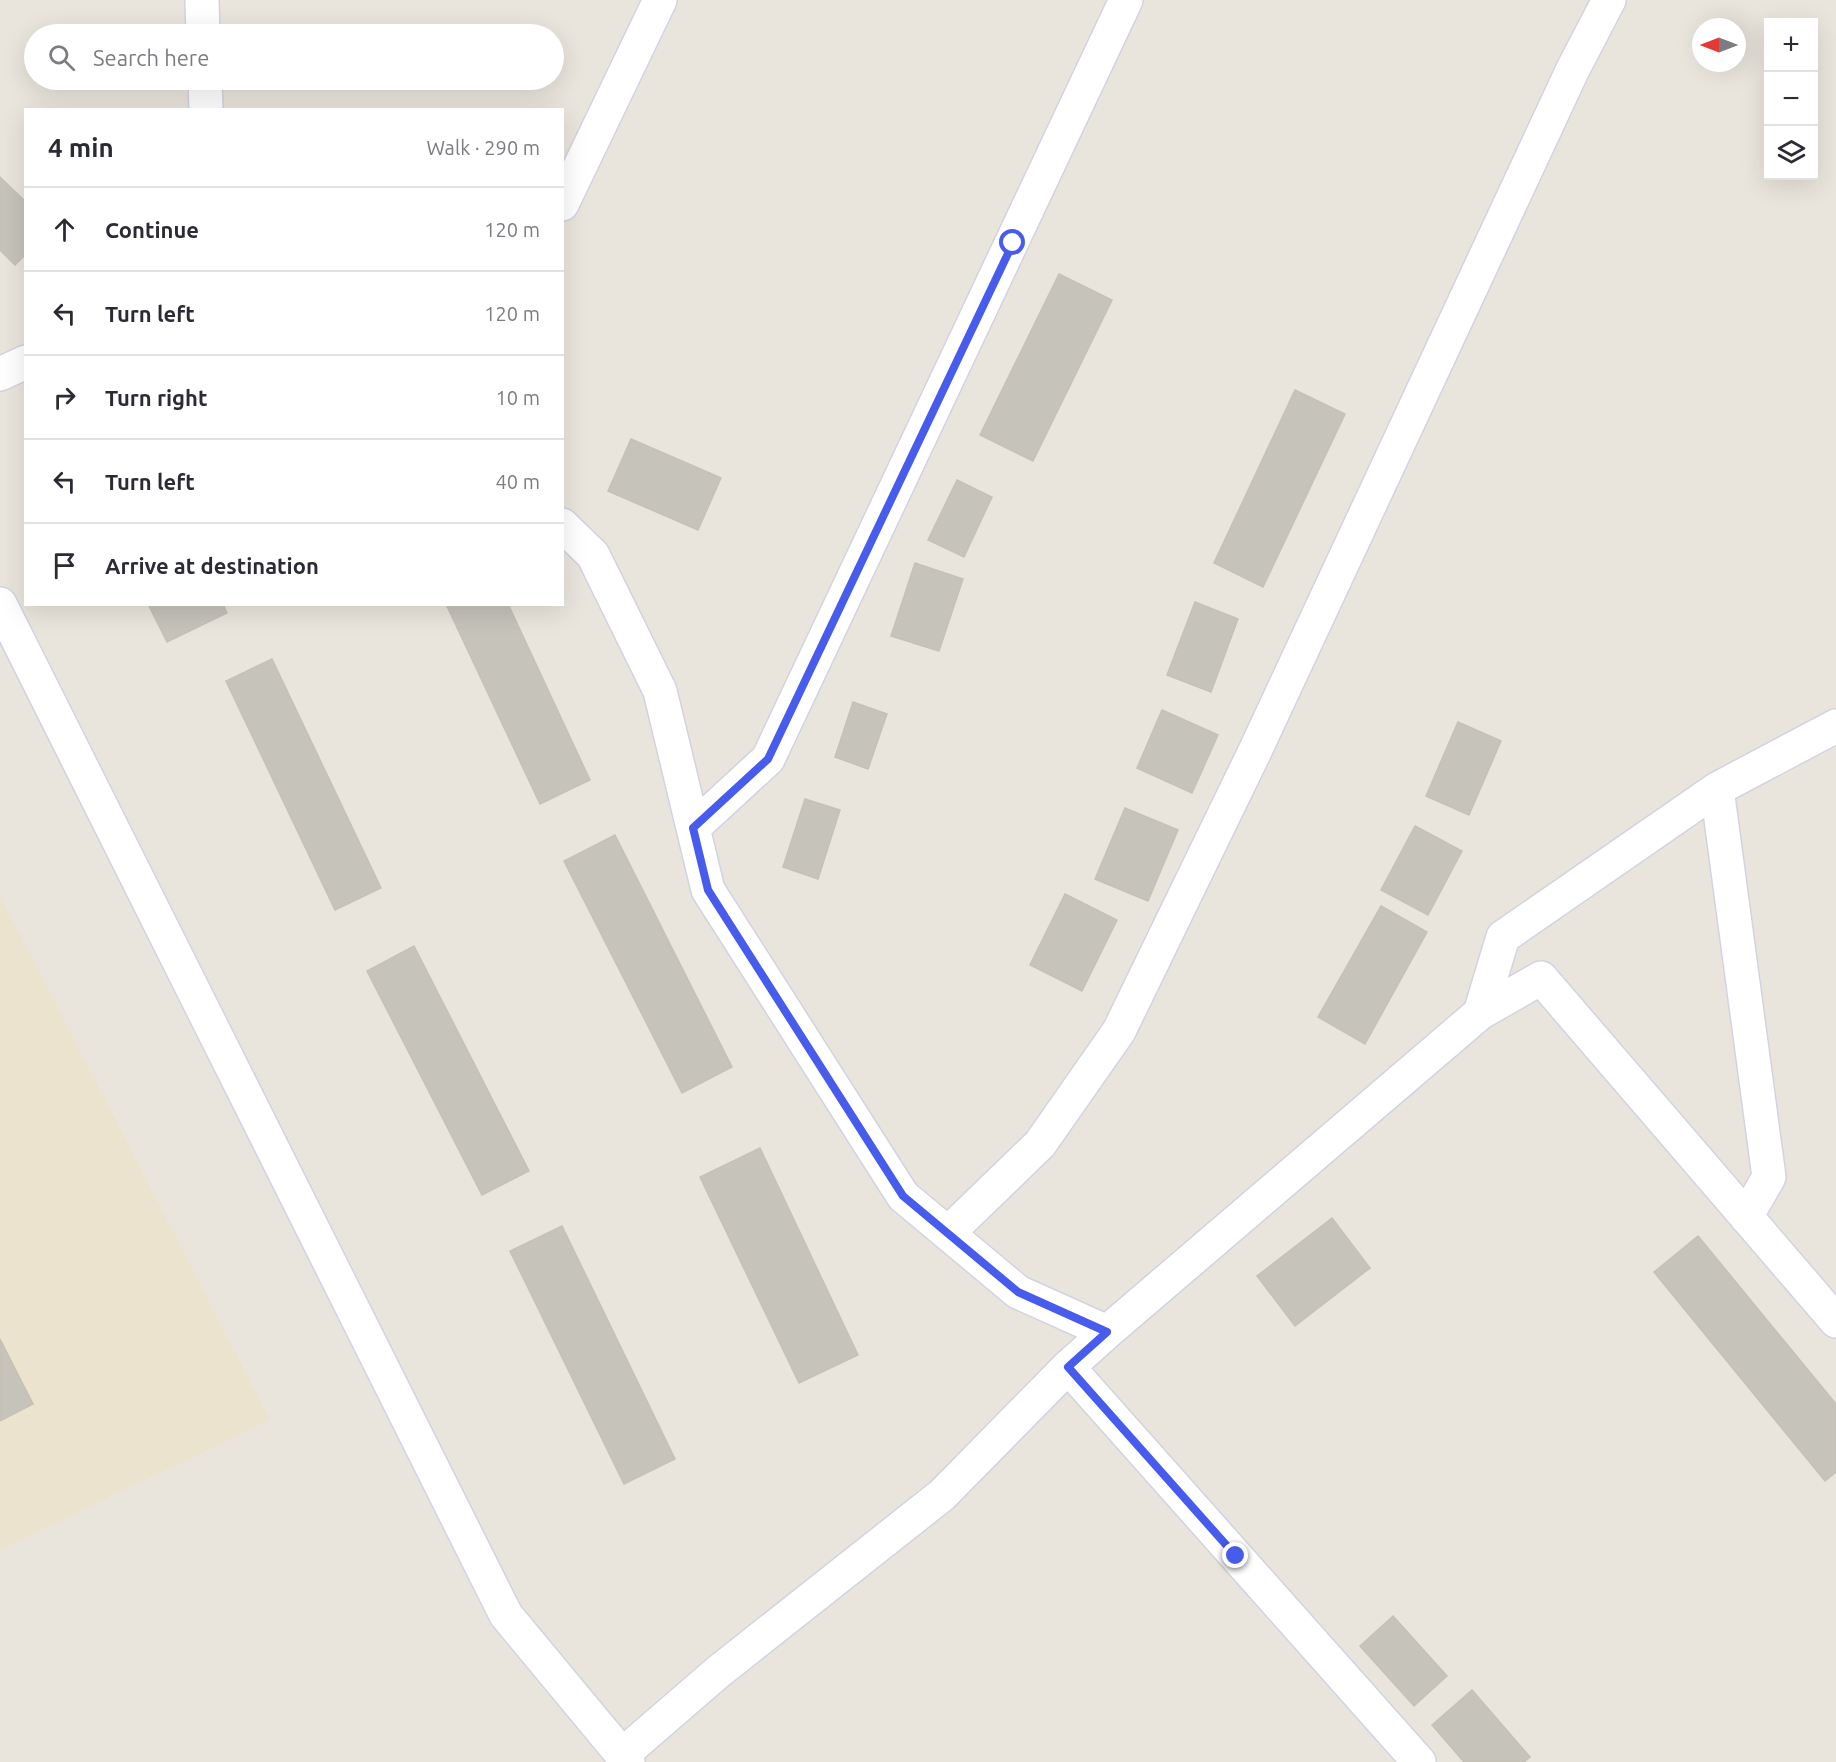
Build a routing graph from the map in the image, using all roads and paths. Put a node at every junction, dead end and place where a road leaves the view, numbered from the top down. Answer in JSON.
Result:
{"nodes":[{"id":1,"x":202,"y":0,"type":"edge"},
{"id":2,"x":660,"y":0,"type":"edge"},
{"id":3,"x":1126,"y":0,"type":"edge"},
{"id":4,"x":1608,"y":0,"type":"edge"},
{"id":5,"x":203,"y":24,"type":"edge"},
{"id":6,"x":205,"y":90,"type":"edge"},
{"id":7,"x":206,"y":108,"type":"edge"},
{"id":8,"x":564,"y":200,"type":"edge"},
{"id":9,"x":24,"y":363,"type":"edge"},
{"id":10,"x":0,"y":374,"type":"edge"},
{"id":11,"x":564,"y":527,"type":"edge"},
{"id":12,"x":0,"y":604,"type":"edge"},
{"id":13,"x":1836,"y":726,"type":"edge"},
{"id":14,"x":1717,"y":789,"type":"junction"},
{"id":15,"x":693,"y":828,"type":"junction"},
{"id":16,"x":1480,"y":1013,"type":"junction"},
{"id":17,"x":1746,"y":1217,"type":"junction"},
{"id":18,"x":948,"y":1233,"type":"junction"},
{"id":19,"x":1836,"y":1321,"type":"edge"},
{"id":20,"x":1107,"y":1332,"type":"junction"},
{"id":21,"x":1068,"y":1367,"type":"junction"},
{"id":22,"x":625,"y":1759,"type":"edge"},
{"id":23,"x":1419,"y":1762,"type":"edge"}],
"edges":[{"from":1,"to":5,"type":"street"},
{"from":2,"to":8,"type":"street"},
{"from":3,"to":15,"type":"street"},
{"from":4,"to":18,"type":"street"},
{"from":6,"to":7,"type":"street"},
{"from":9,"to":10,"type":"street"},
{"from":11,"to":15,"type":"street"},
{"from":12,"to":22,"type":"street"},
{"from":13,"to":14,"type":"street"},
{"from":14,"to":16,"type":"street"},
{"from":14,"to":17,"type":"street"},
{"from":15,"to":18,"type":"street"},
{"from":16,"to":17,"type":"street"},
{"from":16,"to":20,"type":"street"},
{"from":17,"to":19,"type":"street"},
{"from":18,"to":20,"type":"street"},
{"from":20,"to":21,"type":"street"},
{"from":21,"to":22,"type":"street"},
{"from":21,"to":23,"type":"street"}]}
